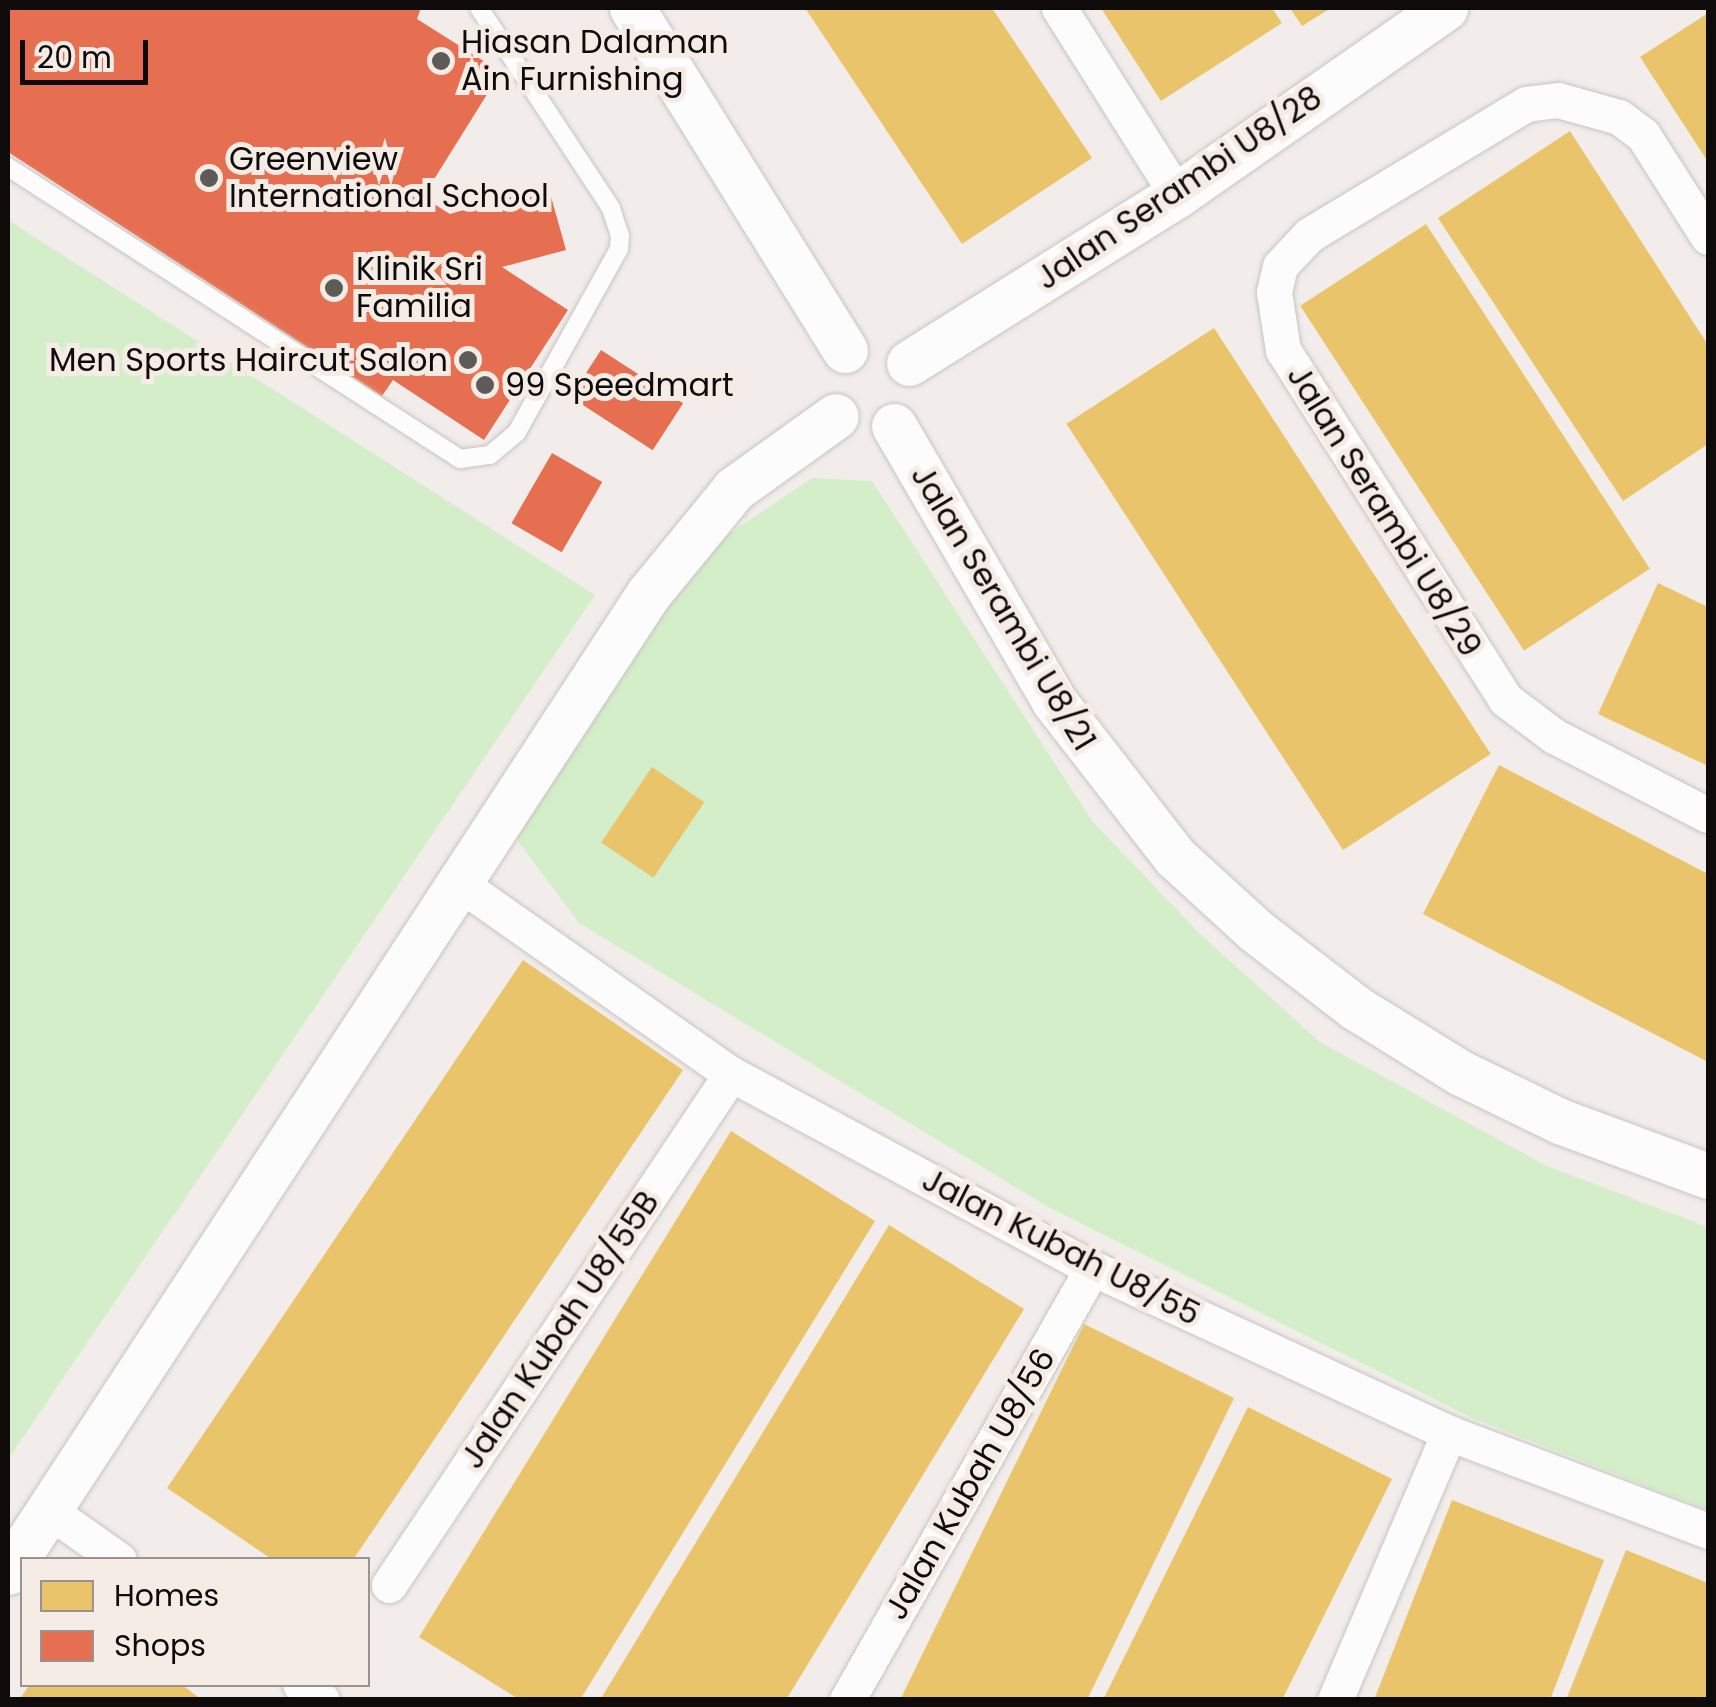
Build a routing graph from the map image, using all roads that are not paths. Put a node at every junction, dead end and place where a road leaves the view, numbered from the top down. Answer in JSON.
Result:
{"nodes":[{"id":1,"x":479,"y":8,"type":"edge"},
{"id":2,"x":632,"y":8,"type":"edge"},
{"id":3,"x":1059,"y":8,"type":"edge"},
{"id":4,"x":1445,"y":8,"type":"edge"},
{"id":5,"x":8,"y":167,"type":"edge"},
{"id":6,"x":1177,"y":195,"type":"junction"},
{"id":7,"x":1708,"y":237,"type":"edge"},
{"id":8,"x":845,"y":350,"type":"junction"},
{"id":9,"x":909,"y":363,"type":"junction"},
{"id":10,"x":836,"y":416,"type":"junction"},
{"id":11,"x":894,"y":426,"type":"junction"},
{"id":12,"x":1708,"y":815,"type":"edge"},
{"id":13,"x":456,"y":881,"type":"junction"},
{"id":14,"x":732,"y":1074,"type":"junction"},
{"id":15,"x":1708,"y":1176,"type":"edge"},
{"id":16,"x":1092,"y":1268,"type":"junction"},
{"id":17,"x":1449,"y":1433,"type":"junction"},
{"id":18,"x":51,"y":1512,"type":"junction"},
{"id":19,"x":1708,"y":1532,"type":"edge"},
{"id":20,"x":115,"y":1557,"type":"edge"},
{"id":21,"x":8,"y":1572,"type":"edge"},
{"id":22,"x":389,"y":1585,"type":"dead end"},
{"id":23,"x":848,"y":1700,"type":"edge"},
{"id":24,"x":1334,"y":1700,"type":"edge"}],
"edges":[{"from":1,"to":5,"type":"lane"},
{"from":2,"to":8,"type":"street"},
{"from":3,"to":6,"type":"street"},
{"from":4,"to":6,"type":"street","name":"Jalan Serambi U8/28"},
{"from":6,"to":9,"type":"street","name":"Jalan Serambi U8/28"},
{"from":7,"to":12,"type":"street","name":"Jalan Serambi U8/29"},
{"from":8,"to":9,"type":"street"},
{"from":8,"to":10,"type":"street"},
{"from":9,"to":11,"type":"street"},
{"from":10,"to":11,"type":"street"},
{"from":10,"to":13,"type":"street"},
{"from":11,"to":15,"type":"street","name":"Jalan Serambi U8/21"},
{"from":13,"to":14,"type":"street","name":"Jalan Kubah U8/55"},
{"from":13,"to":18,"type":"street"},
{"from":14,"to":16,"type":"street","name":"Jalan Kubah U8/55"},
{"from":14,"to":22,"type":"street","name":"Jalan Kubah U8/55B"},
{"from":16,"to":17,"type":"street","name":"Jalan Kubah U8/55"},
{"from":16,"to":23,"type":"street","name":"Jalan Kubah U8/56"},
{"from":17,"to":19,"type":"street","name":"Jalan Kubah U8/55"},
{"from":17,"to":24,"type":"street"},
{"from":18,"to":20,"type":"street"},
{"from":18,"to":21,"type":"street"}]}
